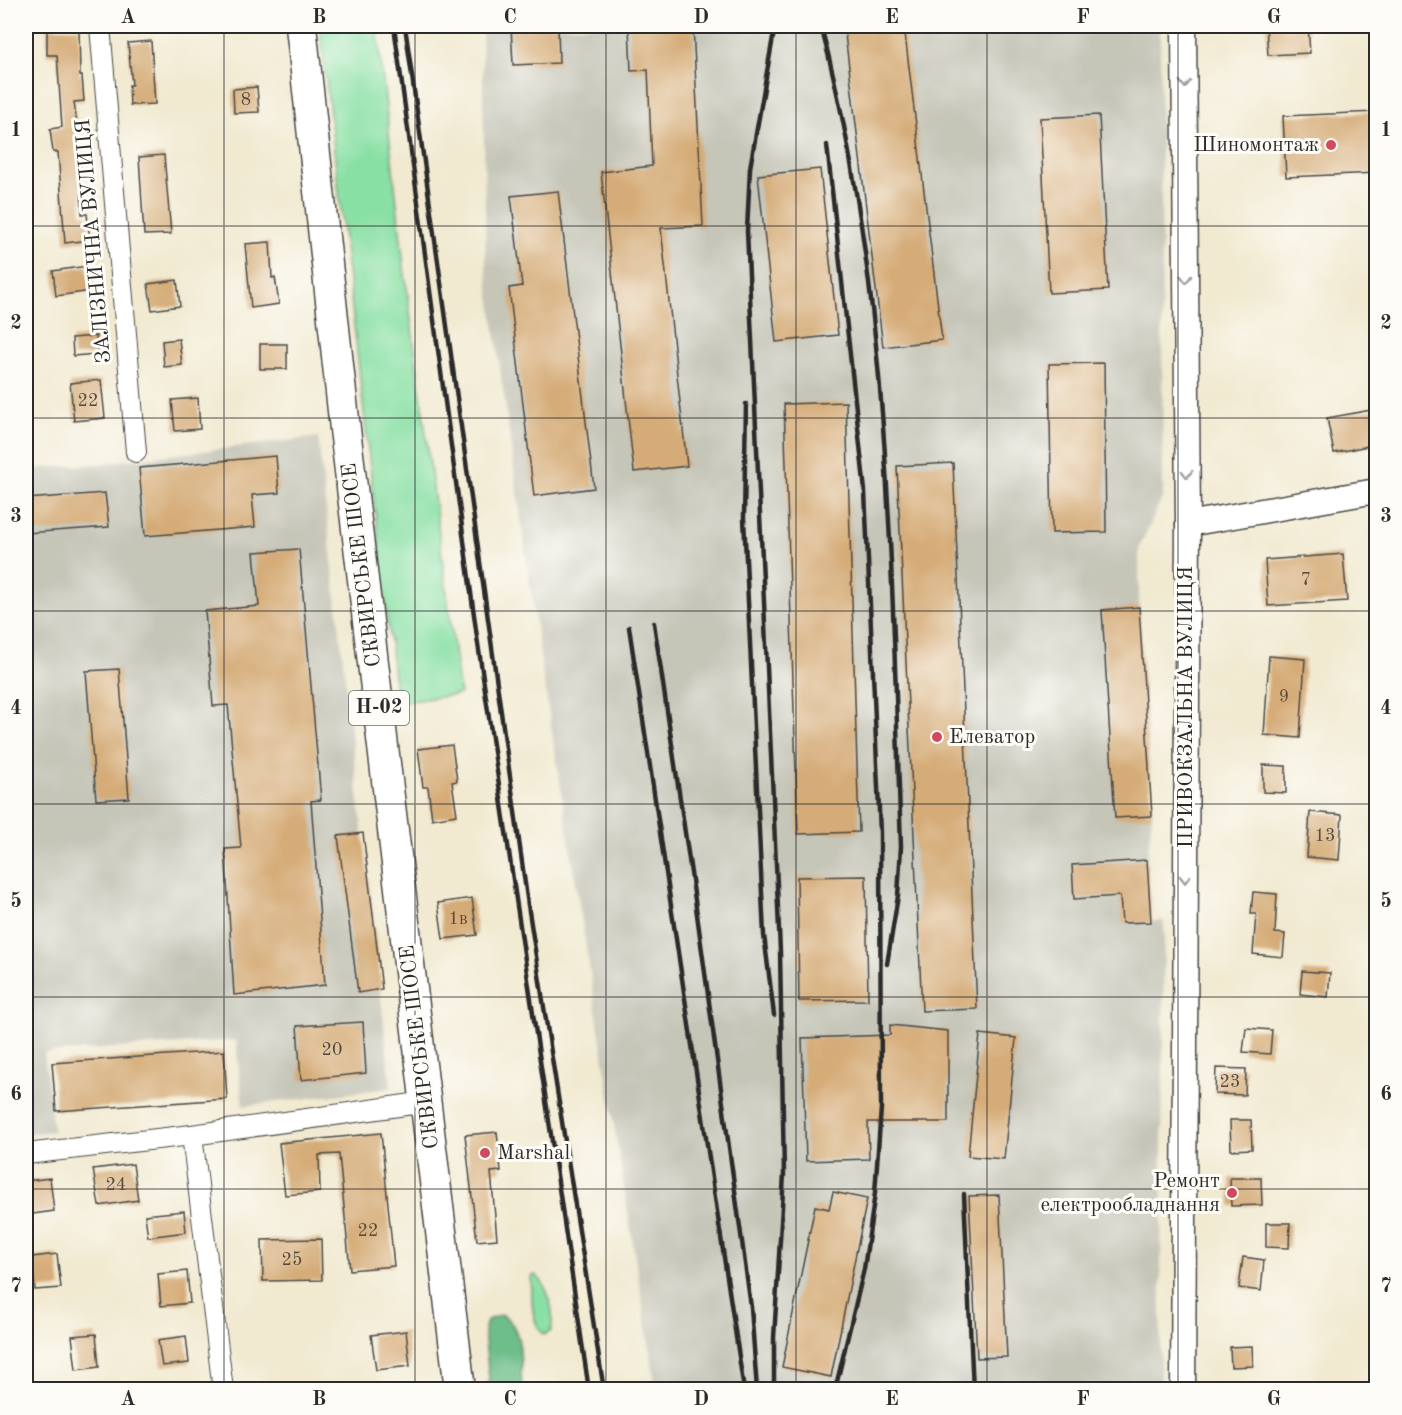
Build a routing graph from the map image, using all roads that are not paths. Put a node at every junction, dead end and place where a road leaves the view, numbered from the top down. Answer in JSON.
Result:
{"nodes":[{"id":1,"x":100,"y":26,"type":"edge"},
{"id":2,"x":301,"y":26,"type":"edge"},
{"id":3,"x":1184,"y":26,"type":"edge"},
{"id":4,"x":136,"y":452,"type":"dead end"},
{"id":5,"x":1377,"y":491,"type":"edge"},
{"id":6,"x":1188,"y":524,"type":"junction"},
{"id":7,"x":427,"y":1102,"type":"junction"},
{"id":8,"x":192,"y":1135,"type":"junction"},
{"id":9,"x":26,"y":1154,"type":"edge"},
{"id":10,"x":223,"y":1389,"type":"edge"},
{"id":11,"x":460,"y":1389,"type":"edge"},
{"id":12,"x":1183,"y":1389,"type":"edge"}],
"edges":[{"from":1,"to":4,"type":"street","name":"ЗАЛІЗНИЧНА ВУЛИЦЯ"},
{"from":2,"to":7,"type":"main road","name":"СКВИРСЬКЕ ШОСЕ","number":"Н-02"},
{"from":3,"to":6,"type":"street","name":"ПРИВОКЗАЛЬНА ВУЛИЦЯ","one_way":true},
{"from":5,"to":6,"type":"street"},
{"from":6,"to":12,"type":"street","name":"ПРИВОКЗАЛЬНА ВУЛИЦЯ","one_way":true},
{"from":7,"to":8,"type":"street"},
{"from":7,"to":11,"type":"main road","name":"СКВИРСЬКЕ ШОСЕ","number":"Н-02"},
{"from":8,"to":9,"type":"street"},
{"from":8,"to":10,"type":"street"}]}
